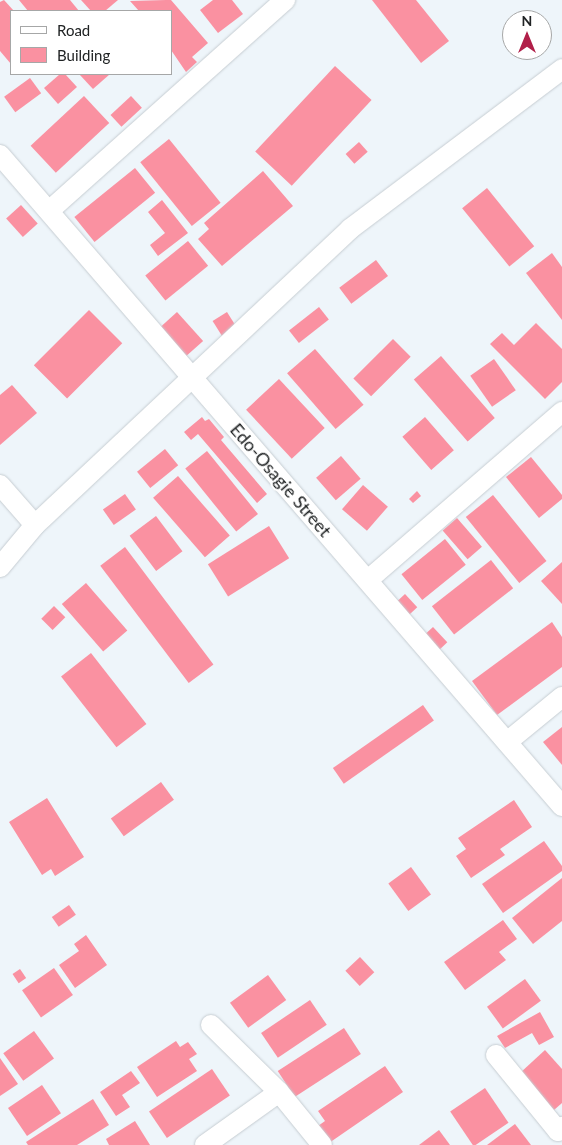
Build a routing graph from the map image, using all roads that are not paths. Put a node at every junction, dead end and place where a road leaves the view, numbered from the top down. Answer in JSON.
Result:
{"nodes":[{"id":1,"x":284,"y":0,"type":"edge"},
{"id":2,"x":562,"y":68,"type":"edge"},
{"id":3,"x":0,"y":155,"type":"edge"},
{"id":4,"x":49,"y":211,"type":"junction"},
{"id":5,"x":192,"y":376,"type":"junction"},
{"id":6,"x":562,"y":412,"type":"edge"},
{"id":7,"x":0,"y":485,"type":"edge"},
{"id":8,"x":35,"y":525,"type":"junction"},
{"id":9,"x":0,"y":567,"type":"edge"},
{"id":10,"x":368,"y":580,"type":"junction"},
{"id":11,"x":562,"y":697,"type":"edge"},
{"id":12,"x":507,"y":742,"type":"junction"},
{"id":13,"x":562,"y":806,"type":"edge"},
{"id":14,"x":211,"y":1024,"type":"dead end"},
{"id":15,"x":496,"y":1055,"type":"dead end"},
{"id":16,"x":278,"y":1092,"type":"junction"},
{"id":17,"x":561,"y":1131,"type":"edge"},
{"id":18,"x":205,"y":1145,"type":"edge"},
{"id":19,"x":322,"y":1145,"type":"edge"}],
"edges":[{"from":1,"to":4,"type":"street"},
{"from":2,"to":5,"type":"street"},
{"from":3,"to":4,"type":"street","name":"Edo-Osagie Street"},
{"from":4,"to":5,"type":"street","name":"Edo-Osagie Street"},
{"from":5,"to":8,"type":"street"},
{"from":5,"to":10,"type":"street","name":"Edo-Osagie Street"},
{"from":6,"to":10,"type":"street"},
{"from":7,"to":8,"type":"street"},
{"from":8,"to":9,"type":"street"},
{"from":10,"to":12,"type":"street","name":"Edo-Osagie Street"},
{"from":11,"to":12,"type":"street"},
{"from":12,"to":13,"type":"street","name":"Edo-Osagie Street"},
{"from":14,"to":16,"type":"street"},
{"from":15,"to":17,"type":"street"},
{"from":16,"to":18,"type":"street"},
{"from":16,"to":19,"type":"street"}]}
